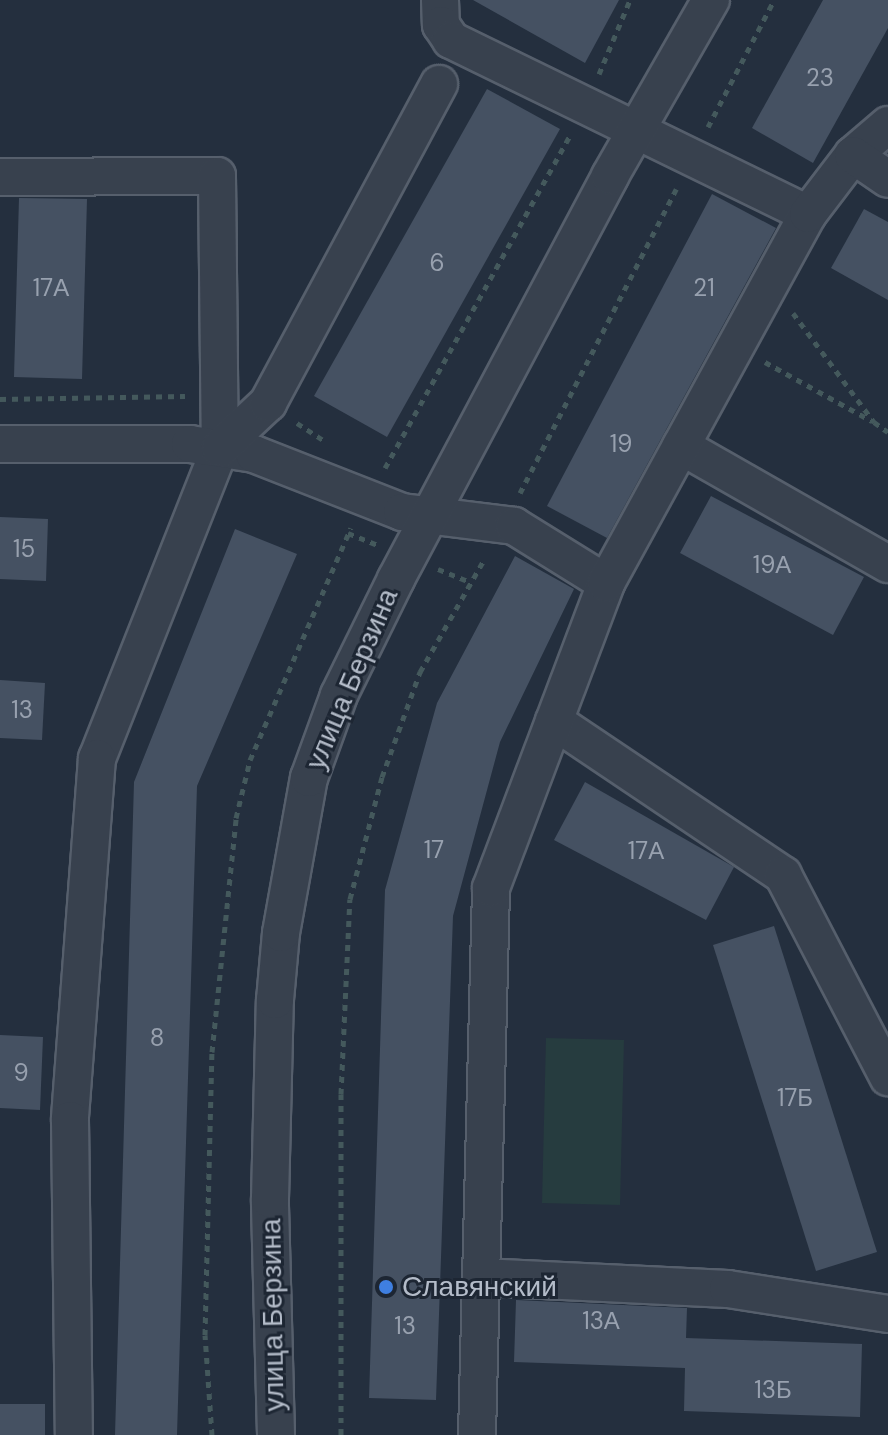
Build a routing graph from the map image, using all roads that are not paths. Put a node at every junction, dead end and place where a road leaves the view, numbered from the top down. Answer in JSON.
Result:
{"nodes":[{"id":1,"x":440,"y":0,"type":"edge"},
{"id":2,"x":711,"y":0,"type":"edge"},
{"id":3,"x":439,"y":84,"type":"dead end"},
{"id":4,"x":888,"y":125,"type":"edge"},
{"id":5,"x":635,"y":130,"type":"junction"},
{"id":6,"x":853,"y":155,"type":"junction"},
{"id":7,"x":0,"y":177,"type":"edge"},
{"id":8,"x":888,"y":179,"type":"edge"},
{"id":9,"x":808,"y":214,"type":"junction"},
{"id":10,"x":0,"y":444,"type":"edge"},
{"id":11,"x":681,"y":446,"type":"junction"},
{"id":12,"x":220,"y":448,"type":"junction"},
{"id":13,"x":429,"y":517,"type":"junction"},
{"id":14,"x":888,"y":564,"type":"edge"},
{"id":15,"x":606,"y":583,"type":"junction"},
{"id":16,"x":554,"y":721,"type":"junction"},
{"id":17,"x":888,"y":1077,"type":"edge"},
{"id":18,"x":481,"y":1277,"type":"junction"},
{"id":19,"x":888,"y":1314,"type":"edge"},
{"id":20,"x":74,"y":1435,"type":"edge"},
{"id":21,"x":276,"y":1435,"type":"edge"},
{"id":22,"x":477,"y":1435,"type":"edge"}],
"edges":[{"from":1,"to":5,"type":"street"},
{"from":2,"to":5,"type":"street","name":"улица Берзина"},
{"from":3,"to":12,"type":"street"},
{"from":4,"to":6,"type":"street"},
{"from":5,"to":9,"type":"street"},
{"from":5,"to":13,"type":"street","name":"улица Берзина"},
{"from":6,"to":8,"type":"street"},
{"from":6,"to":9,"type":"street"},
{"from":7,"to":12,"type":"street"},
{"from":9,"to":11,"type":"street"},
{"from":10,"to":12,"type":"street"},
{"from":11,"to":14,"type":"street"},
{"from":11,"to":15,"type":"street"},
{"from":12,"to":13,"type":"street"},
{"from":12,"to":20,"type":"street"},
{"from":13,"to":15,"type":"street"},
{"from":13,"to":21,"type":"street","name":"улица Берзина"},
{"from":15,"to":16,"type":"street"},
{"from":16,"to":17,"type":"street"},
{"from":16,"to":18,"type":"street"},
{"from":18,"to":19,"type":"street"},
{"from":18,"to":22,"type":"street"}]}
